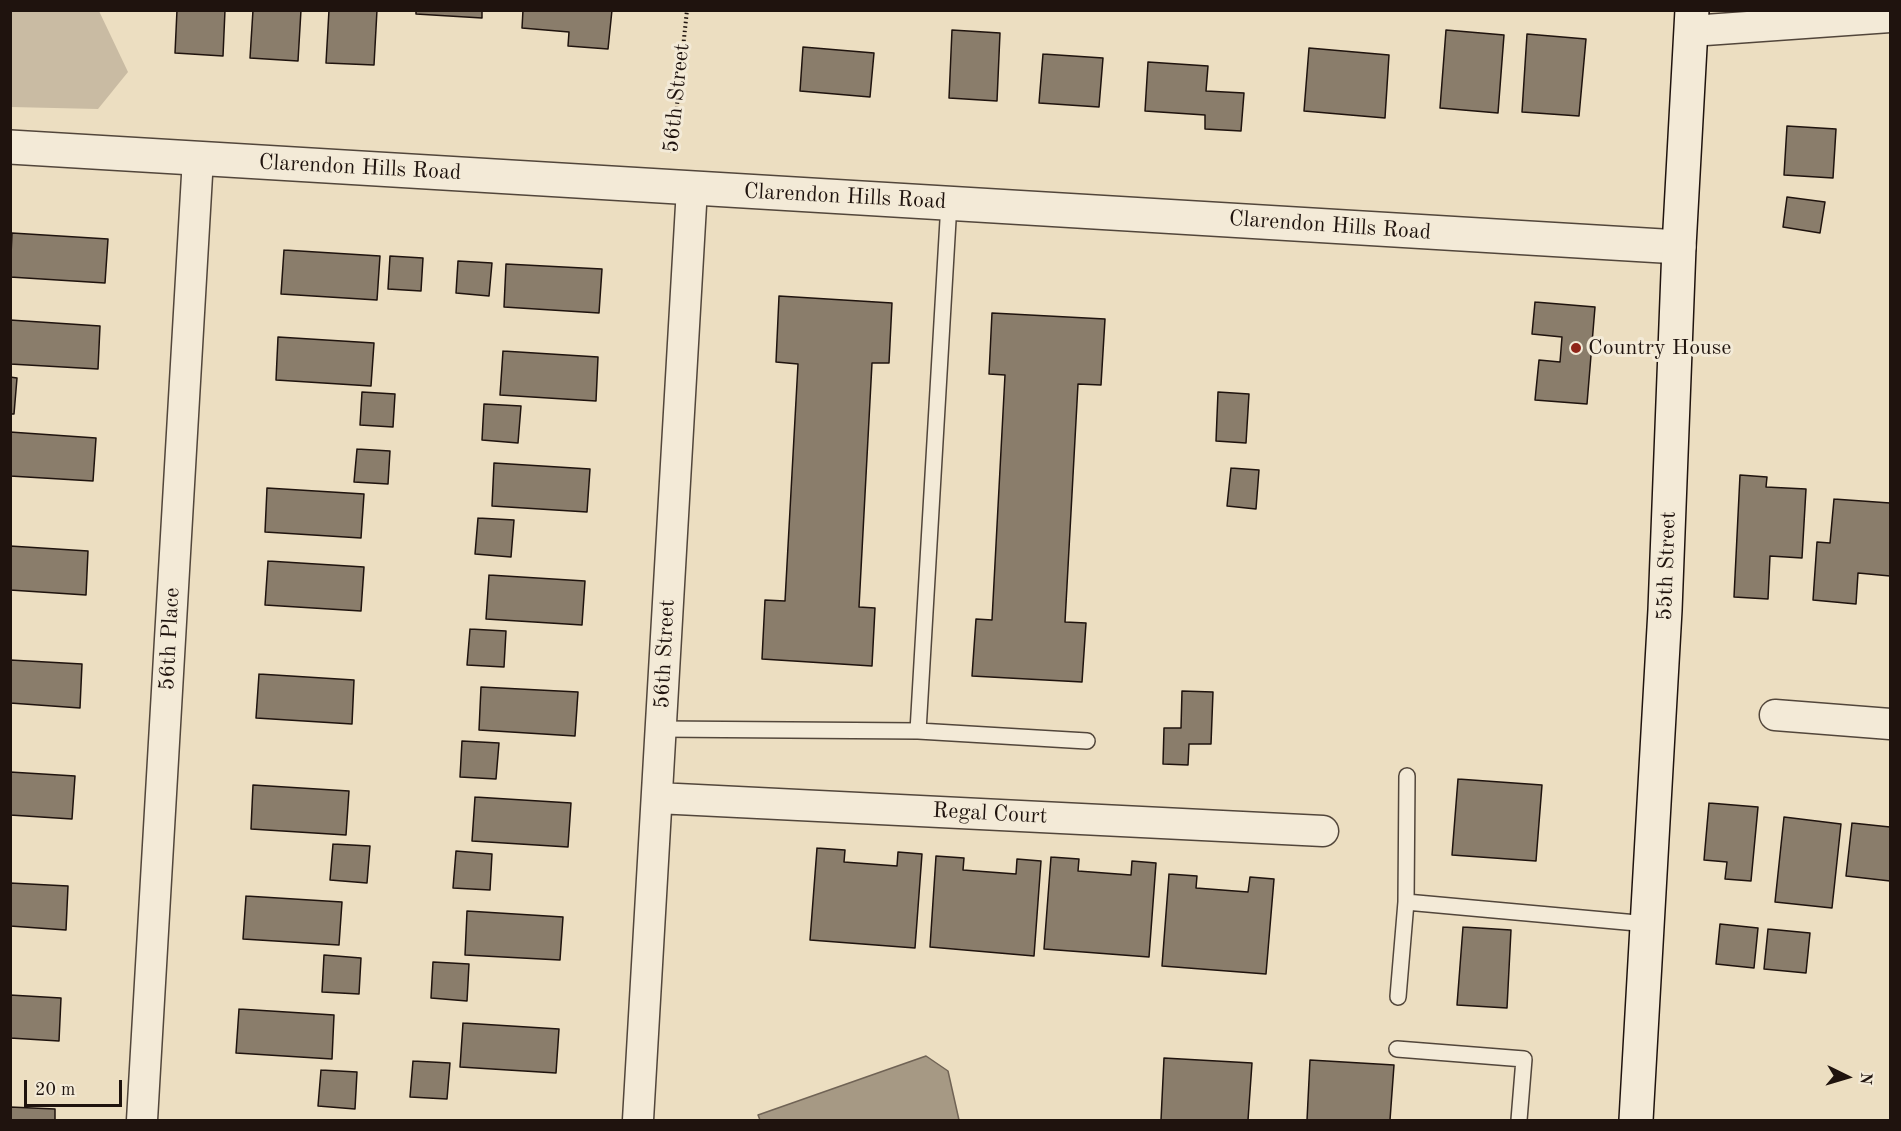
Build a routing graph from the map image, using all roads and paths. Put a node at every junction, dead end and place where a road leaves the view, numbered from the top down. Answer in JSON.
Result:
{"nodes":[{"id":1,"x":687,"y":10,"type":"edge"},
{"id":2,"x":1890,"y":18,"type":"edge"},
{"id":3,"x":1691,"y":21,"type":"edge"},
{"id":4,"x":10,"y":147,"type":"edge"},
{"id":5,"x":198,"y":158,"type":"junction"},
{"id":6,"x":680,"y":187,"type":"junction"},
{"id":7,"x":949,"y":203,"type":"junction"},
{"id":8,"x":1679,"y":247,"type":"junction"},
{"id":9,"x":1775,"y":715,"type":"dead end"},
{"id":10,"x":1890,"y":724,"type":"edge"},
{"id":11,"x":660,"y":729,"type":"junction"},
{"id":12,"x":918,"y":731,"type":"junction"},
{"id":13,"x":1087,"y":741,"type":"dead end"},
{"id":14,"x":1407,"y":776,"type":"dead end"},
{"id":15,"x":657,"y":798,"type":"junction"},
{"id":16,"x":1323,"y":831,"type":"dead end"},
{"id":17,"x":1406,"y":902,"type":"junction"},
{"id":18,"x":1648,"y":924,"type":"junction"},
{"id":19,"x":1398,"y":997,"type":"dead end"},
{"id":20,"x":1397,"y":1049,"type":"dead end"},
{"id":21,"x":142,"y":1120,"type":"edge"},
{"id":22,"x":638,"y":1120,"type":"edge"},
{"id":23,"x":1519,"y":1120,"type":"edge"},
{"id":24,"x":1635,"y":1120,"type":"edge"}],
"edges":[{"from":1,"to":6,"type":"path","name":"56th Street"},
{"from":2,"to":3,"type":"street"},
{"from":3,"to":8,"type":"street","name":"55th Street"},
{"from":4,"to":5,"type":"street","name":"Clarendon Hills Road"},
{"from":5,"to":6,"type":"street","name":"Clarendon Hills Road"},
{"from":5,"to":21,"type":"street","name":"56th Place"},
{"from":6,"to":7,"type":"street","name":"Clarendon Hills Road"},
{"from":6,"to":11,"type":"street","name":"56th Street"},
{"from":7,"to":8,"type":"street","name":"Clarendon Hills Road"},
{"from":7,"to":12,"type":"lane"},
{"from":8,"to":18,"type":"street","name":"55th Street"},
{"from":9,"to":10,"type":"street"},
{"from":11,"to":12,"type":"lane"},
{"from":11,"to":15,"type":"street","name":"56th Street"},
{"from":12,"to":13,"type":"lane"},
{"from":14,"to":17,"type":"lane"},
{"from":15,"to":16,"type":"street","name":"Regal Court"},
{"from":15,"to":22,"type":"street","name":"56th Street"},
{"from":17,"to":18,"type":"lane"},
{"from":17,"to":19,"type":"lane"},
{"from":18,"to":24,"type":"street","name":"55th Street"},
{"from":20,"to":23,"type":"lane"}]}
